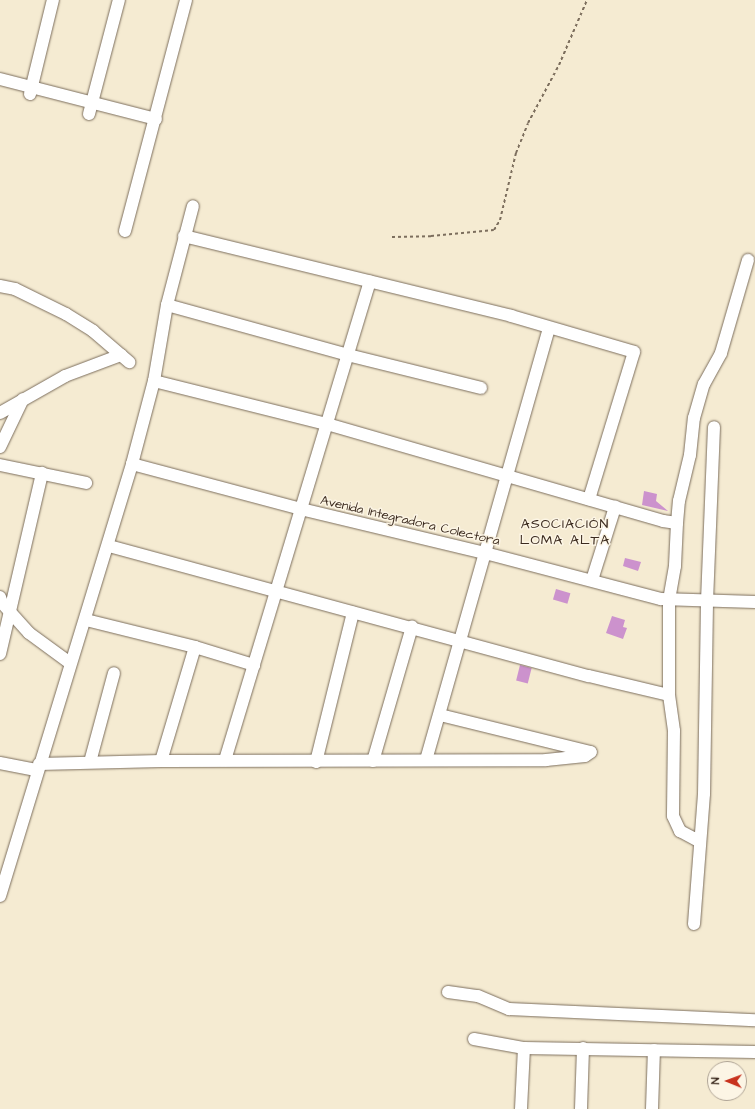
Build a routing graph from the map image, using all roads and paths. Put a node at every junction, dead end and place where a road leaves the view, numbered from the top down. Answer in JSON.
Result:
{"nodes":[{"id":1,"x":53,"y":0,"type":"edge"},
{"id":2,"x":119,"y":0,"type":"edge"},
{"id":3,"x":186,"y":0,"type":"edge"},
{"id":4,"x":587,"y":0,"type":"edge"},
{"id":5,"x":0,"y":79,"type":"edge"},
{"id":6,"x":31,"y":90,"type":"junction"},
{"id":7,"x":90,"y":109,"type":"junction"},
{"id":8,"x":156,"y":119,"type":"junction"},
{"id":9,"x":193,"y":206,"type":"dead end"},
{"id":10,"x":125,"y":231,"type":"dead end"},
{"id":11,"x":184,"y":236,"type":"junction"},
{"id":12,"x":392,"y":237,"type":"dead end"},
{"id":13,"x":748,"y":260,"type":"dead end"},
{"id":14,"x":370,"y":282,"type":"junction"},
{"id":15,"x":0,"y":286,"type":"edge"},
{"id":16,"x":167,"y":305,"type":"junction"},
{"id":17,"x":550,"y":328,"type":"junction"},
{"id":18,"x":348,"y":355,"type":"junction"},
{"id":19,"x":154,"y":381,"type":"junction"},
{"id":20,"x":481,"y":388,"type":"dead end"},
{"id":21,"x":24,"y":397,"type":"junction"},
{"id":22,"x":0,"y":412,"type":"edge"},
{"id":23,"x":327,"y":424,"type":"junction"},
{"id":24,"x":714,"y":427,"type":"dead end"},
{"id":25,"x":0,"y":447,"type":"edge"},
{"id":26,"x":132,"y":464,"type":"junction"},
{"id":27,"x":0,"y":465,"type":"edge"},
{"id":28,"x":42,"y":474,"type":"junction"},
{"id":29,"x":508,"y":475,"type":"junction"},
{"id":30,"x":86,"y":483,"type":"dead end"},
{"id":31,"x":589,"y":499,"type":"junction"},
{"id":32,"x":616,"y":507,"type":"junction"},
{"id":33,"x":301,"y":509,"type":"junction"},
{"id":34,"x":677,"y":523,"type":"junction"},
{"id":35,"x":109,"y":546,"type":"junction"},
{"id":36,"x":486,"y":553,"type":"junction"},
{"id":37,"x":592,"y":580,"type":"junction"},
{"id":38,"x":278,"y":592,"type":"junction"},
{"id":39,"x":0,"y":597,"type":"edge"},
{"id":40,"x":669,"y":599,"type":"junction"},
{"id":41,"x":706,"y":600,"type":"junction"},
{"id":42,"x":755,"y":602,"type":"edge"},
{"id":43,"x":10,"y":612,"type":"junction"},
{"id":44,"x":353,"y":612,"type":"junction"},
{"id":45,"x":86,"y":620,"type":"junction"},
{"id":46,"x":412,"y":627,"type":"junction"},
{"id":47,"x":461,"y":641,"type":"junction"},
{"id":48,"x":195,"y":647,"type":"junction"},
{"id":49,"x":0,"y":654,"type":"edge"},
{"id":50,"x":70,"y":663,"type":"junction"},
{"id":51,"x":254,"y":665,"type":"junction"},
{"id":52,"x":114,"y":673,"type":"dead end"},
{"id":53,"x":669,"y":695,"type":"junction"},
{"id":54,"x":440,"y":715,"type":"junction"},
{"id":55,"x":225,"y":760,"type":"junction"},
{"id":56,"x":426,"y":760,"type":"junction"},
{"id":57,"x":161,"y":761,"type":"junction"},
{"id":58,"x":373,"y":761,"type":"junction"},
{"id":59,"x":90,"y":762,"type":"junction"},
{"id":60,"x":316,"y":762,"type":"junction"},
{"id":61,"x":0,"y":763,"type":"edge"},
{"id":62,"x":38,"y":767,"type":"junction"},
{"id":63,"x":699,"y":841,"type":"junction"},
{"id":64,"x":0,"y":896,"type":"edge"},
{"id":65,"x":694,"y":924,"type":"dead end"},
{"id":66,"x":448,"y":992,"type":"dead end"},
{"id":67,"x":755,"y":1020,"type":"edge"},
{"id":68,"x":474,"y":1039,"type":"dead end"},
{"id":69,"x":524,"y":1048,"type":"junction"},
{"id":70,"x":583,"y":1048,"type":"junction"},
{"id":71,"x":654,"y":1050,"type":"junction"},
{"id":72,"x":755,"y":1052,"type":"edge"},
{"id":73,"x":521,"y":1109,"type":"edge"},
{"id":74,"x":581,"y":1109,"type":"edge"},
{"id":75,"x":652,"y":1109,"type":"edge"}],
"edges":[{"from":1,"to":6,"type":"street"},
{"from":2,"to":7,"type":"street"},
{"from":3,"to":8,"type":"street"},
{"from":4,"to":12,"type":"path"},
{"from":5,"to":6,"type":"street"},
{"from":6,"to":7,"type":"street"},
{"from":7,"to":8,"type":"street"},
{"from":8,"to":10,"type":"street"},
{"from":9,"to":11,"type":"street"},
{"from":11,"to":14,"type":"street"},
{"from":11,"to":16,"type":"street"},
{"from":13,"to":34,"type":"street"},
{"from":14,"to":17,"type":"street"},
{"from":14,"to":18,"type":"street"},
{"from":15,"to":21,"type":"street"},
{"from":16,"to":18,"type":"street"},
{"from":16,"to":19,"type":"street"},
{"from":17,"to":29,"type":"street"},
{"from":17,"to":31,"type":"street"},
{"from":18,"to":20,"type":"street"},
{"from":18,"to":23,"type":"street"},
{"from":19,"to":23,"type":"street"},
{"from":19,"to":26,"type":"street"},
{"from":21,"to":22,"type":"street"},
{"from":21,"to":25,"type":"street"},
{"from":23,"to":29,"type":"street"},
{"from":23,"to":33,"type":"street"},
{"from":24,"to":41,"type":"street"},
{"from":26,"to":33,"type":"street","name":"Avenida Integradora Colectora"},
{"from":26,"to":35,"type":"street"},
{"from":27,"to":28,"type":"street"},
{"from":28,"to":30,"type":"street"},
{"from":28,"to":43,"type":"street"},
{"from":29,"to":31,"type":"street"},
{"from":29,"to":36,"type":"street"},
{"from":31,"to":32,"type":"street"},
{"from":32,"to":34,"type":"street"},
{"from":32,"to":37,"type":"street"},
{"from":33,"to":36,"type":"street","name":"Avenida Integradora Colectora"},
{"from":33,"to":38,"type":"street"},
{"from":34,"to":40,"type":"street"},
{"from":35,"to":38,"type":"street"},
{"from":35,"to":45,"type":"street"},
{"from":36,"to":37,"type":"street","name":"Avenida Integradora Colectora"},
{"from":36,"to":47,"type":"street"},
{"from":37,"to":40,"type":"street","name":"Avenida Integradora Colectora"},
{"from":38,"to":44,"type":"street"},
{"from":38,"to":51,"type":"street"},
{"from":39,"to":43,"type":"street"},
{"from":40,"to":41,"type":"street","name":"Avenida Integradora Colectora"},
{"from":40,"to":53,"type":"street"},
{"from":41,"to":42,"type":"street","name":"Avenida Integradora Colectora"},
{"from":41,"to":63,"type":"street"},
{"from":43,"to":49,"type":"street"},
{"from":43,"to":50,"type":"street"},
{"from":44,"to":46,"type":"street"},
{"from":44,"to":60,"type":"street"},
{"from":45,"to":48,"type":"street"},
{"from":45,"to":50,"type":"street"},
{"from":46,"to":47,"type":"street"},
{"from":46,"to":58,"type":"street"},
{"from":47,"to":53,"type":"street"},
{"from":47,"to":54,"type":"street"},
{"from":48,"to":51,"type":"street"},
{"from":48,"to":57,"type":"street"},
{"from":50,"to":62,"type":"street"},
{"from":51,"to":55,"type":"street"},
{"from":52,"to":59,"type":"street"},
{"from":53,"to":63,"type":"street"},
{"from":54,"to":56,"type":"street"},
{"from":54,"to":56,"type":"street"},
{"from":55,"to":57,"type":"street"},
{"from":55,"to":60,"type":"street"},
{"from":56,"to":58,"type":"street"},
{"from":57,"to":59,"type":"street"},
{"from":58,"to":60,"type":"street"},
{"from":59,"to":62,"type":"street"},
{"from":61,"to":62,"type":"street"},
{"from":62,"to":64,"type":"street"},
{"from":63,"to":65,"type":"street"},
{"from":66,"to":67,"type":"street"},
{"from":68,"to":69,"type":"street"},
{"from":69,"to":70,"type":"street"},
{"from":69,"to":73,"type":"street"},
{"from":70,"to":71,"type":"street"},
{"from":70,"to":74,"type":"street"},
{"from":71,"to":72,"type":"street"},
{"from":71,"to":75,"type":"street"}]}
